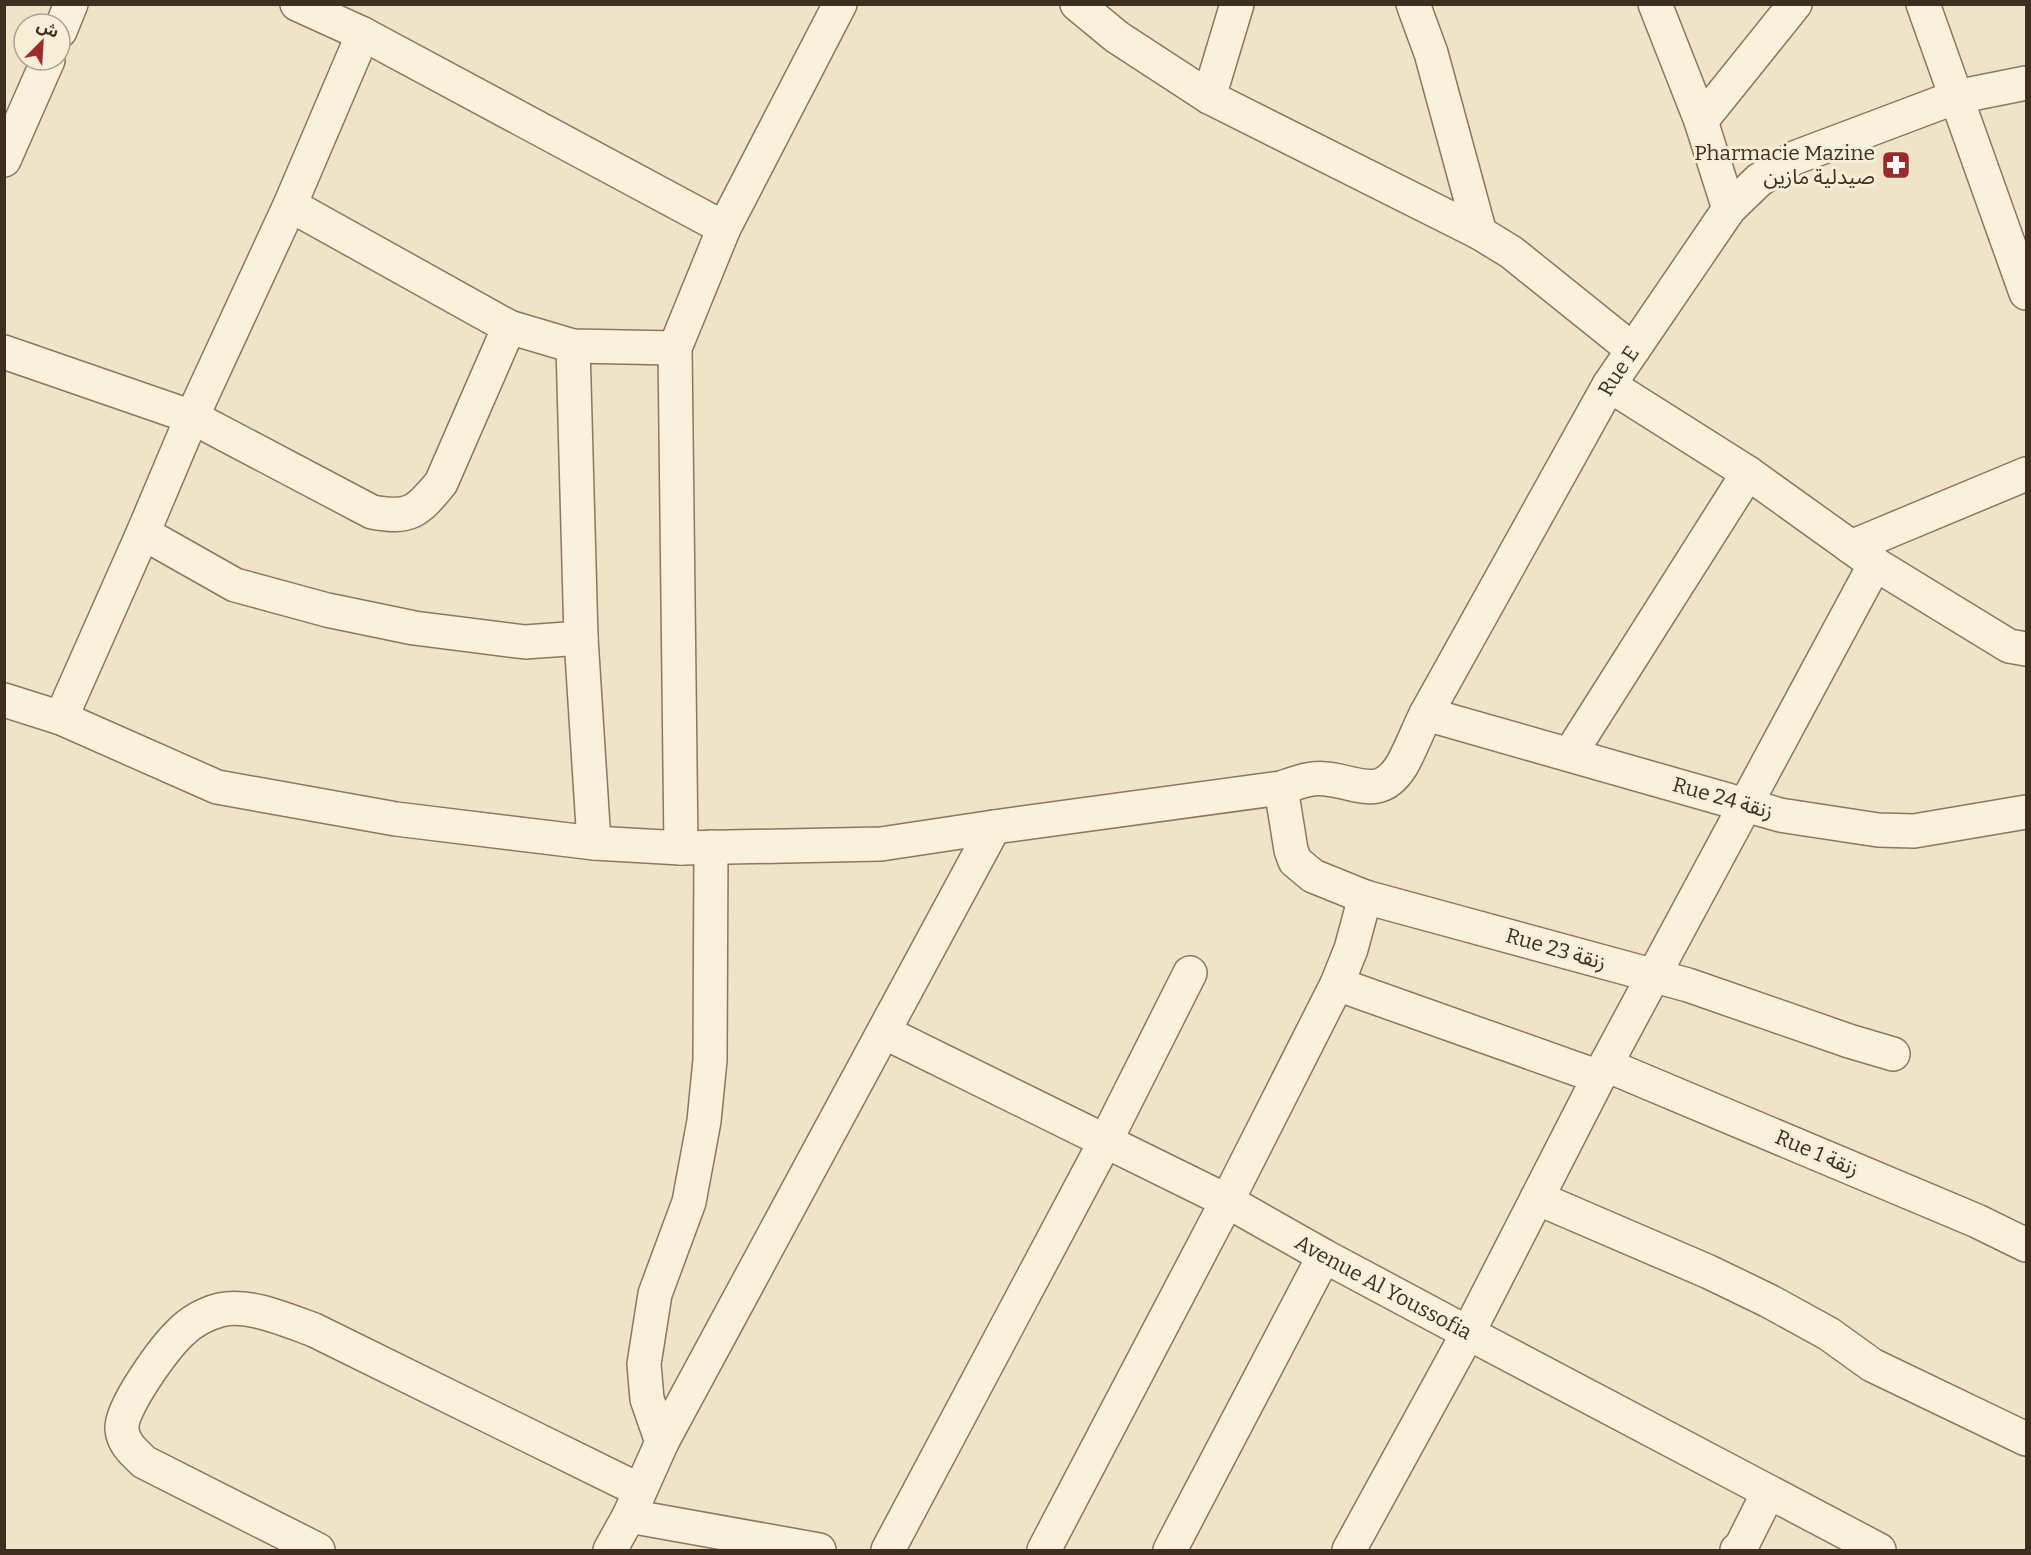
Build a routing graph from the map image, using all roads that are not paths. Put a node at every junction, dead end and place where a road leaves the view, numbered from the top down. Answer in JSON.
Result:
{"nodes":[{"id":1,"x":297,"y":4,"type":"edge"},
{"id":2,"x":840,"y":4,"type":"edge"},
{"id":3,"x":1077,"y":4,"type":"edge"},
{"id":4,"x":1237,"y":4,"type":"edge"},
{"id":5,"x":1413,"y":4,"type":"edge"},
{"id":6,"x":1655,"y":4,"type":"edge"},
{"id":7,"x":1795,"y":4,"type":"edge"},
{"id":8,"x":1923,"y":4,"type":"edge"},
{"id":9,"x":363,"y":34,"type":"junction"},
{"id":10,"x":43,"y":72,"type":"edge"},
{"id":11,"x":2026,"y":83,"type":"edge"},
{"id":12,"x":1956,"y":97,"type":"junction"},
{"id":13,"x":1209,"y":98,"type":"junction"},
{"id":14,"x":1701,"y":121,"type":"junction"},
{"id":15,"x":4,"y":160,"type":"edge"},
{"id":16,"x":290,"y":205,"type":"junction"},
{"id":17,"x":1729,"y":209,"type":"junction"},
{"id":18,"x":724,"y":228,"type":"junction"},
{"id":19,"x":1480,"y":233,"type":"junction"},
{"id":20,"x":2026,"y":293,"type":"edge"},
{"id":21,"x":509,"y":327,"type":"junction"},
{"id":22,"x":573,"y":346,"type":"junction"},
{"id":23,"x":675,"y":348,"type":"junction"},
{"id":24,"x":1633,"y":350,"type":"junction"},
{"id":25,"x":4,"y":352,"type":"edge"},
{"id":26,"x":1609,"y":385,"type":"junction"},
{"id":27,"x":192,"y":417,"type":"junction"},
{"id":28,"x":1748,"y":473,"type":"junction"},
{"id":29,"x":2026,"y":474,"type":"edge"},
{"id":30,"x":143,"y":533,"type":"junction"},
{"id":31,"x":1863,"y":556,"type":"junction"},
{"id":32,"x":581,"y":638,"type":"junction"},
{"id":33,"x":2026,"y":649,"type":"edge"},
{"id":34,"x":4,"y":700,"type":"edge"},
{"id":35,"x":1426,"y":714,"type":"junction"},
{"id":36,"x":61,"y":718,"type":"junction"},
{"id":37,"x":1570,"y":754,"type":"junction"},
{"id":38,"x":1281,"y":788,"type":"junction"},
{"id":39,"x":1745,"y":805,"type":"junction"},
{"id":40,"x":2026,"y":812,"type":"edge"},
{"id":41,"x":994,"y":826,"type":"junction"},
{"id":42,"x":594,"y":843,"type":"junction"},
{"id":43,"x":696,"y":847,"type":"junction"},
{"id":44,"x":1365,"y":897,"type":"junction"},
{"id":45,"x":1190,"y":973,"type":"dead end"},
{"id":46,"x":1654,"y":976,"type":"junction"},
{"id":47,"x":1337,"y":984,"type":"junction"},
{"id":48,"x":884,"y":1032,"type":"junction"},
{"id":49,"x":1893,"y":1054,"type":"dead end"},
{"id":50,"x":1603,"y":1071,"type":"junction"},
{"id":51,"x":1106,"y":1140,"type":"junction"},
{"id":52,"x":1537,"y":1198,"type":"junction"},
{"id":53,"x":1227,"y":1201,"type":"junction"},
{"id":54,"x":2026,"y":1245,"type":"edge"},
{"id":55,"x":1324,"y":1256,"type":"junction"},
{"id":56,"x":1468,"y":1333,"type":"junction"},
{"id":57,"x":2026,"y":1439,"type":"edge"},
{"id":58,"x":662,"y":1442,"type":"junction"},
{"id":59,"x":1768,"y":1493,"type":"junction"},
{"id":60,"x":634,"y":1503,"type":"junction"},
{"id":61,"x":1842,"y":1542,"type":"edge"},
{"id":62,"x":318,"y":1551,"type":"edge"},
{"id":63,"x":610,"y":1551,"type":"edge"},
{"id":64,"x":819,"y":1551,"type":"edge"},
{"id":65,"x":888,"y":1551,"type":"edge"},
{"id":66,"x":1044,"y":1551,"type":"edge"},
{"id":67,"x":1170,"y":1551,"type":"edge"},
{"id":68,"x":1349,"y":1551,"type":"edge"},
{"id":69,"x":1737,"y":1551,"type":"edge"},
{"id":70,"x":1880,"y":1551,"type":"edge"}],
"edges":[{"from":1,"to":9,"type":"street"},
{"from":2,"to":18,"type":"street"},
{"from":3,"to":13,"type":"street"},
{"from":4,"to":13,"type":"street"},
{"from":5,"to":19,"type":"street"},
{"from":6,"to":14,"type":"street"},
{"from":7,"to":14,"type":"street"},
{"from":8,"to":12,"type":"street"},
{"from":9,"to":16,"type":"street"},
{"from":9,"to":18,"type":"street"},
{"from":10,"to":15,"type":"street"},
{"from":11,"to":12,"type":"street","name":"Rue E"},
{"from":12,"to":17,"type":"street","name":"Rue E"},
{"from":12,"to":20,"type":"street"},
{"from":13,"to":19,"type":"street"},
{"from":14,"to":17,"type":"street"},
{"from":16,"to":21,"type":"street"},
{"from":16,"to":27,"type":"street"},
{"from":17,"to":24,"type":"street","name":"Rue E"},
{"from":18,"to":23,"type":"street"},
{"from":19,"to":24,"type":"street"},
{"from":21,"to":22,"type":"street"},
{"from":21,"to":27,"type":"street"},
{"from":22,"to":23,"type":"street"},
{"from":22,"to":32,"type":"street"},
{"from":23,"to":43,"type":"street"},
{"from":24,"to":26,"type":"street","name":"Rue E"},
{"from":25,"to":27,"type":"street"},
{"from":26,"to":28,"type":"street"},
{"from":26,"to":35,"type":"street","name":"Rue E"},
{"from":27,"to":30,"type":"street"},
{"from":28,"to":31,"type":"street"},
{"from":28,"to":37,"type":"street"},
{"from":29,"to":31,"type":"street"},
{"from":30,"to":32,"type":"street"},
{"from":30,"to":36,"type":"street"},
{"from":31,"to":33,"type":"street"},
{"from":31,"to":39,"type":"street"},
{"from":32,"to":42,"type":"street"},
{"from":34,"to":36,"type":"street"},
{"from":35,"to":37,"type":"street","name":"Rue 24 زنقة"},
{"from":35,"to":38,"type":"street","name":"Rue E"},
{"from":36,"to":42,"type":"street"},
{"from":37,"to":39,"type":"street","name":"Rue 24 زنقة"},
{"from":38,"to":41,"type":"street"},
{"from":38,"to":44,"type":"street","name":"Rue 23 زنقة"},
{"from":39,"to":40,"type":"street","name":"Rue 24 زنقة"},
{"from":39,"to":46,"type":"street"},
{"from":41,"to":43,"type":"street"},
{"from":41,"to":48,"type":"street"},
{"from":42,"to":43,"type":"street"},
{"from":43,"to":58,"type":"street"},
{"from":44,"to":46,"type":"street","name":"Rue 23 زنقة"},
{"from":44,"to":47,"type":"street"},
{"from":45,"to":51,"type":"street"},
{"from":46,"to":49,"type":"street","name":"Rue 23 زنقة"},
{"from":46,"to":50,"type":"street"},
{"from":47,"to":50,"type":"street","name":"Rue 1 زنقة"},
{"from":47,"to":53,"type":"street"},
{"from":48,"to":51,"type":"street","name":"Avenue Al Youssofia"},
{"from":48,"to":58,"type":"street"},
{"from":50,"to":52,"type":"street"},
{"from":50,"to":54,"type":"street","name":"Rue 1 زنقة"},
{"from":51,"to":53,"type":"street","name":"Avenue Al Youssofia"},
{"from":51,"to":65,"type":"street"},
{"from":52,"to":56,"type":"street"},
{"from":52,"to":57,"type":"street"},
{"from":53,"to":55,"type":"street","name":"Avenue Al Youssofia"},
{"from":53,"to":66,"type":"street"},
{"from":55,"to":56,"type":"street","name":"Avenue Al Youssofia"},
{"from":55,"to":67,"type":"street"},
{"from":56,"to":59,"type":"street","name":"Avenue Al Youssofia"},
{"from":56,"to":68,"type":"street"},
{"from":58,"to":60,"type":"street"},
{"from":59,"to":61,"type":"street","name":"Avenue Al Youssofia"},
{"from":59,"to":69,"type":"street"},
{"from":60,"to":62,"type":"street"},
{"from":60,"to":63,"type":"street"},
{"from":60,"to":64,"type":"street"},
{"from":61,"to":70,"type":"street","name":"Avenue Al Youssofia"}]}
